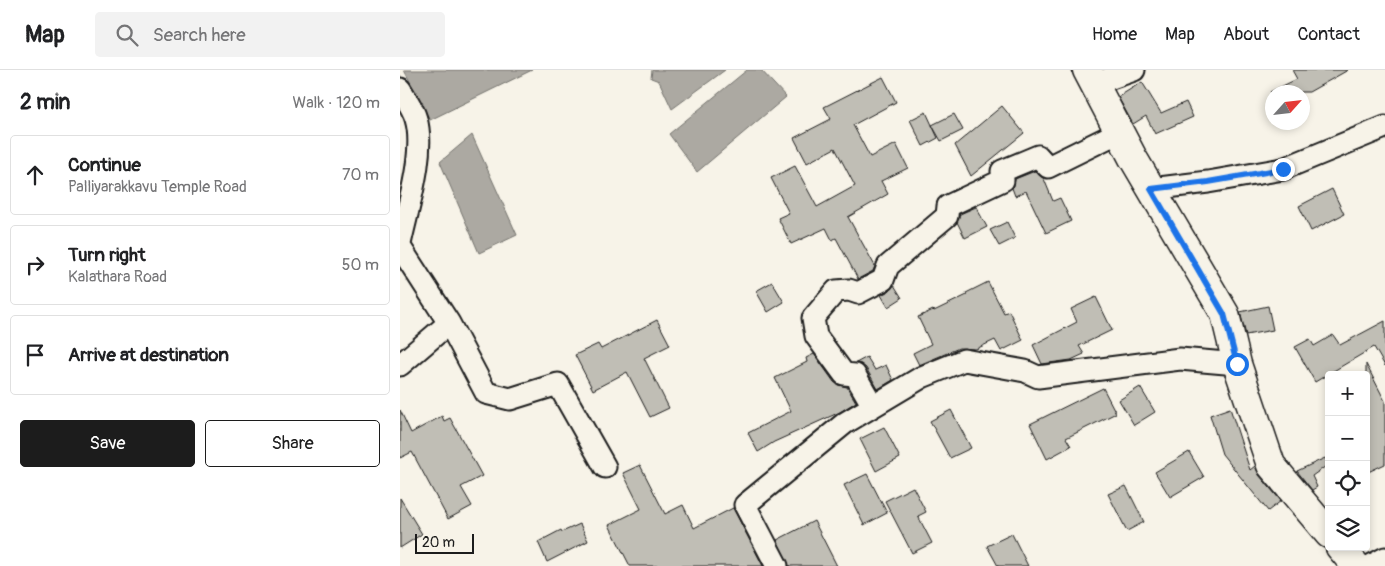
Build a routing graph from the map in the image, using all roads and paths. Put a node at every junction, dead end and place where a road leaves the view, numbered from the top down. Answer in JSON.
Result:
{"nodes":[{"id":1,"x":1134,"y":70,"type":"edge"},
{"id":2,"x":1091,"y":77,"type":"edge"},
{"id":3,"x":400,"y":89,"type":"edge"},
{"id":4,"x":1385,"y":127,"type":"edge"},
{"id":5,"x":1119,"y":132,"type":"junction"},
{"id":6,"x":1151,"y":189,"type":"junction"},
{"id":7,"x":400,"y":246,"type":"edge"},
{"id":8,"x":449,"y":323,"type":"junction"},
{"id":9,"x":400,"y":364,"type":"edge"},
{"id":10,"x":1237,"y":364,"type":"junction"},
{"id":11,"x":874,"y":406,"type":"junction"},
{"id":12,"x":605,"y":467,"type":"dead end"},
{"id":13,"x":1325,"y":529,"type":"edge"},
{"id":14,"x":1343,"y":551,"type":"edge"},
{"id":15,"x":1385,"y":558,"type":"edge"},
{"id":16,"x":777,"y":566,"type":"edge"},
{"id":17,"x":1356,"y":566,"type":"edge"},
{"id":18,"x":1370,"y":566,"type":"edge"}],
"edges":[{"from":1,"to":2,"type":"street"},
{"from":2,"to":5,"type":"street"},
{"from":3,"to":7,"type":"street"},
{"from":4,"to":6,"type":"street"},
{"from":5,"to":6,"type":"street"},
{"from":5,"to":11,"type":"street"},
{"from":6,"to":10,"type":"street"},
{"from":7,"to":8,"type":"street"},
{"from":8,"to":9,"type":"street"},
{"from":8,"to":12,"type":"street"},
{"from":10,"to":11,"type":"street"},
{"from":10,"to":13,"type":"street"},
{"from":11,"to":16,"type":"street"},
{"from":14,"to":17,"type":"street"},
{"from":15,"to":18,"type":"street"}]}
